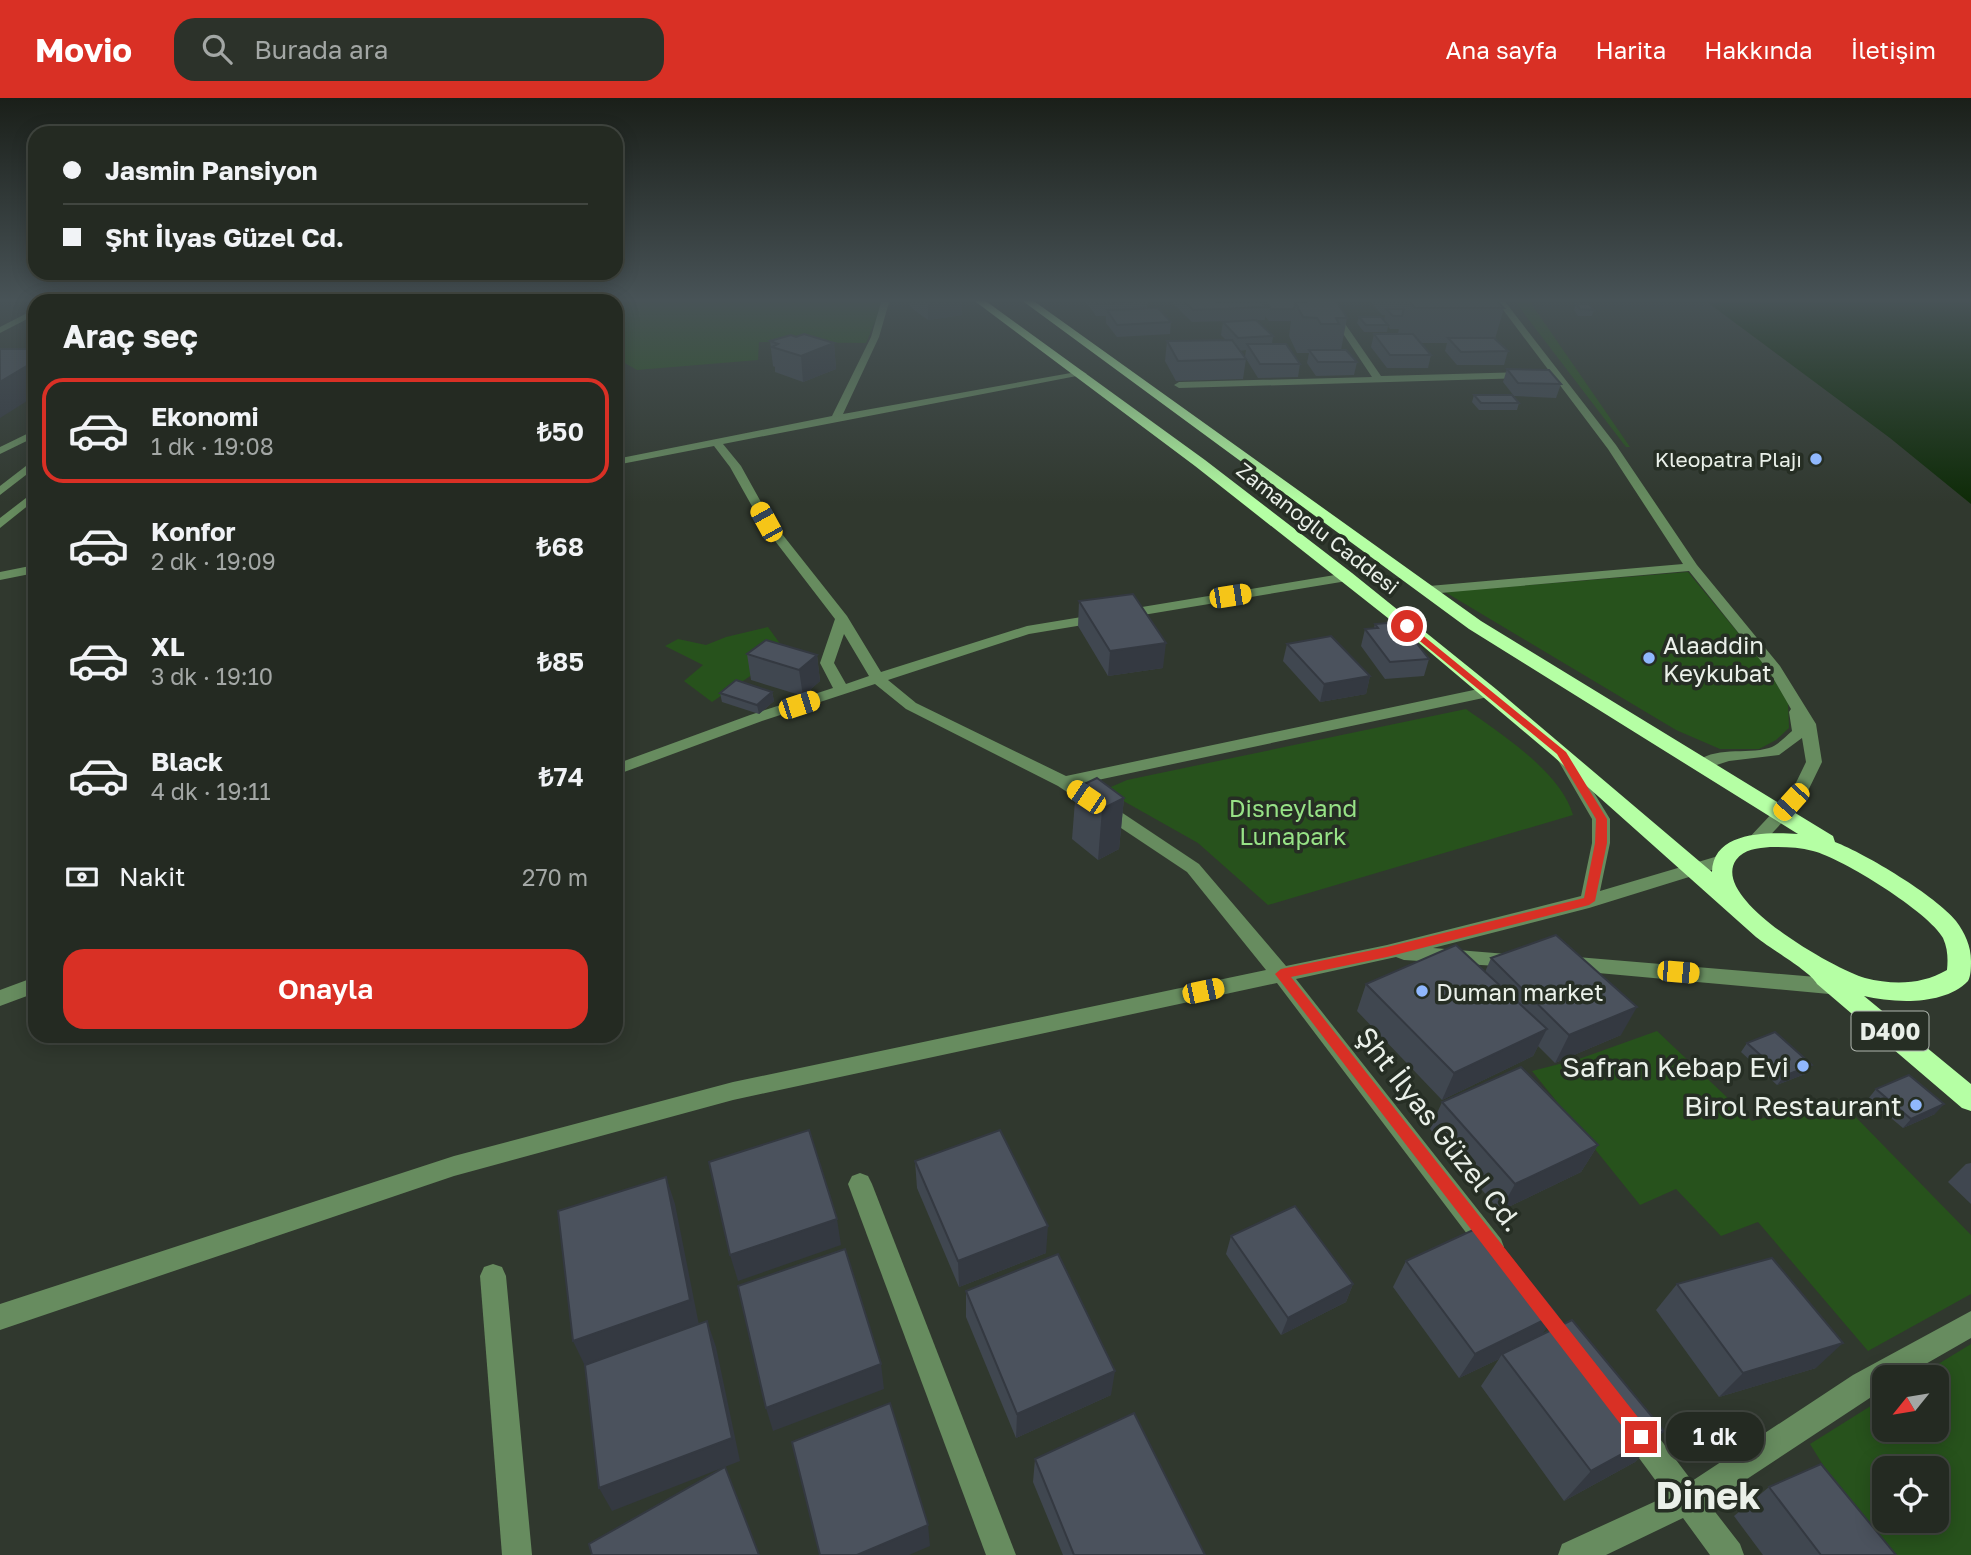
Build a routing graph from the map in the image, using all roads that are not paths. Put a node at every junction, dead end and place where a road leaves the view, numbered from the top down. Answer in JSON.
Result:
{"nodes":[{"id":1,"x":861,"y":367,"type":"edge"},
{"id":2,"x":1072,"y":367,"type":"edge"},
{"id":3,"x":1119,"y":367,"type":"edge"},
{"id":4,"x":1370,"y":367,"type":"edge"},
{"id":5,"x":1552,"y":367,"type":"edge"},
{"id":6,"x":1082,"y":374,"type":"junction"},
{"id":7,"x":1557,"y":374,"type":"junction"},
{"id":8,"x":1378,"y":379,"type":"junction"},
{"id":9,"x":1179,"y":385,"type":"edge"},
{"id":10,"x":836,"y":418,"type":"junction"},
{"id":11,"x":28,"y":437,"type":"edge"},
{"id":12,"x":717,"y":443,"type":"junction"},
{"id":13,"x":0,"y":452,"type":"edge"},
{"id":14,"x":623,"y":461,"type":"edge"},
{"id":15,"x":28,"y":468,"type":"edge"},
{"id":16,"x":0,"y":492,"type":"edge"},
{"id":17,"x":28,"y":500,"type":"edge"},
{"id":18,"x":0,"y":524,"type":"edge"},
{"id":19,"x":1692,"y":567,"type":"junction"},
{"id":20,"x":28,"y":570,"type":"edge"},
{"id":21,"x":0,"y":576,"type":"edge"},
{"id":22,"x":1346,"y":577,"type":"junction"},
{"id":23,"x":1429,"y":590,"type":"junction"},
{"id":24,"x":842,"y":619,"type":"junction"},
{"id":25,"x":878,"y":679,"type":"junction"},
{"id":26,"x":842,"y":691,"type":"junction"},
{"id":27,"x":1488,"y":692,"type":"junction"},
{"id":28,"x":1796,"y":705,"type":"junction"},
{"id":29,"x":1561,"y":752,"type":"junction"},
{"id":30,"x":1701,"y":765,"type":"junction"},
{"id":31,"x":623,"y":767,"type":"edge"},
{"id":32,"x":1064,"y":782,"type":"junction"},
{"id":33,"x":1781,"y":814,"type":"junction"},
{"id":34,"x":1756,"y":840,"type":"junction"},
{"id":35,"x":1725,"y":860,"type":"junction"},
{"id":36,"x":1871,"y":869,"type":"junction"},
{"id":37,"x":1695,"y":870,"type":"junction"},
{"id":38,"x":1589,"y":901,"type":"junction"},
{"id":39,"x":1934,"y":912,"type":"junction"},
{"id":40,"x":1749,"y":917,"type":"junction"},
{"id":41,"x":1971,"y":940,"type":"edge"},
{"id":42,"x":1387,"y":952,"type":"junction"},
{"id":43,"x":1809,"y":963,"type":"junction"},
{"id":44,"x":1281,"y":974,"type":"junction"},
{"id":45,"x":1836,"y":986,"type":"junction"},
{"id":46,"x":28,"y":988,"type":"edge"},
{"id":47,"x":1881,"y":990,"type":"junction"},
{"id":48,"x":0,"y":998,"type":"edge"},
{"id":49,"x":1971,"y":1100,"type":"edge"},
{"id":50,"x":859,"y":1184,"type":"dead end"},
{"id":51,"x":1504,"y":1262,"type":"edge"},
{"id":52,"x":494,"y":1276,"type":"dead end"},
{"id":53,"x":0,"y":1317,"type":"edge"},
{"id":54,"x":1971,"y":1324,"type":"edge"},
{"id":55,"x":1623,"y":1413,"type":"edge"},
{"id":56,"x":1690,"y":1500,"type":"junction"},
{"id":57,"x":517,"y":1555,"type":"edge"},
{"id":58,"x":1001,"y":1555,"type":"edge"},
{"id":59,"x":1573,"y":1555,"type":"edge"},
{"id":60,"x":1729,"y":1555,"type":"edge"}],
"edges":[{"from":1,"to":10,"type":"street"},
{"from":2,"to":6,"type":"highway","name":"Zamanoğlu Caddesi"},
{"from":3,"to":23,"type":"highway","name":"Zamanoğlu Caddesi"},
{"from":4,"to":8,"type":"street"},
{"from":5,"to":7,"type":"street"},
{"from":6,"to":10,"type":"street"},
{"from":6,"to":22,"type":"highway","name":"Zamanoğlu Caddesi"},
{"from":7,"to":8,"type":"street"},
{"from":7,"to":19,"type":"street"},
{"from":8,"to":9,"type":"street"},
{"from":10,"to":12,"type":"street"},
{"from":11,"to":13,"type":"street"},
{"from":12,"to":14,"type":"street"},
{"from":12,"to":24,"type":"street","name":"Şht İlyas Güzel Cd."},
{"from":15,"to":16,"type":"street"},
{"from":17,"to":18,"type":"street"},
{"from":19,"to":23,"type":"street"},
{"from":19,"to":28,"type":"street"},
{"from":20,"to":21,"type":"street"},
{"from":22,"to":25,"type":"street"},
{"from":22,"to":27,"type":"highway","name":"Zamanoğlu Caddesi"},
{"from":23,"to":30,"type":"highway","name":"Zamanoğlu Caddesi"},
{"from":24,"to":25,"type":"street","name":"Şht İlyas Güzel Cd."},
{"from":24,"to":26,"type":"street"},
{"from":25,"to":26,"type":"street"},
{"from":25,"to":32,"type":"street","name":"Şht İlyas Güzel Cd."},
{"from":26,"to":31,"type":"street"},
{"from":27,"to":29,"type":"highway","name":"Zamanoğlu Caddesi"},
{"from":27,"to":32,"type":"street"},
{"from":28,"to":30,"type":"street"},
{"from":28,"to":33,"type":"street"},
{"from":29,"to":37,"type":"highway","name":"Zamanoğlu Caddesi"},
{"from":29,"to":38,"type":"street"},
{"from":30,"to":33,"type":"highway","name":"Zamanoğlu Caddesi"},
{"from":32,"to":44,"type":"street","name":"Şht İlyas Güzel Cd."},
{"from":33,"to":34,"type":"street"},
{"from":33,"to":36,"type":"highway","name":"Zamanoğlu Caddesi"},
{"from":34,"to":35,"type":"highway"},
{"from":34,"to":36,"type":"highway"},
{"from":35,"to":37,"type":"street"},
{"from":35,"to":40,"type":"highway"},
{"from":36,"to":39,"type":"highway"},
{"from":37,"to":38,"type":"street"},
{"from":37,"to":40,"type":"highway","name":"Zamanoğlu Caddesi"},
{"from":38,"to":42,"type":"street"},
{"from":39,"to":41,"type":"highway"},
{"from":39,"to":47,"type":"highway"},
{"from":40,"to":43,"type":"highway","name":"Zamanoğlu Caddesi"},
{"from":42,"to":44,"type":"street"},
{"from":42,"to":45,"type":"street"},
{"from":43,"to":45,"type":"highway","number":"D400"},
{"from":43,"to":47,"type":"highway"},
{"from":44,"to":51,"type":"street","name":"Şht İlyas Güzel Cd."},
{"from":44,"to":53,"type":"street"},
{"from":45,"to":47,"type":"street"},
{"from":45,"to":49,"type":"highway","number":"D400"},
{"from":46,"to":48,"type":"street"},
{"from":50,"to":58,"type":"street"},
{"from":52,"to":57,"type":"street"},
{"from":54,"to":56,"type":"street"},
{"from":55,"to":56,"type":"street"},
{"from":56,"to":59,"type":"street"},
{"from":56,"to":60,"type":"street"}]}
